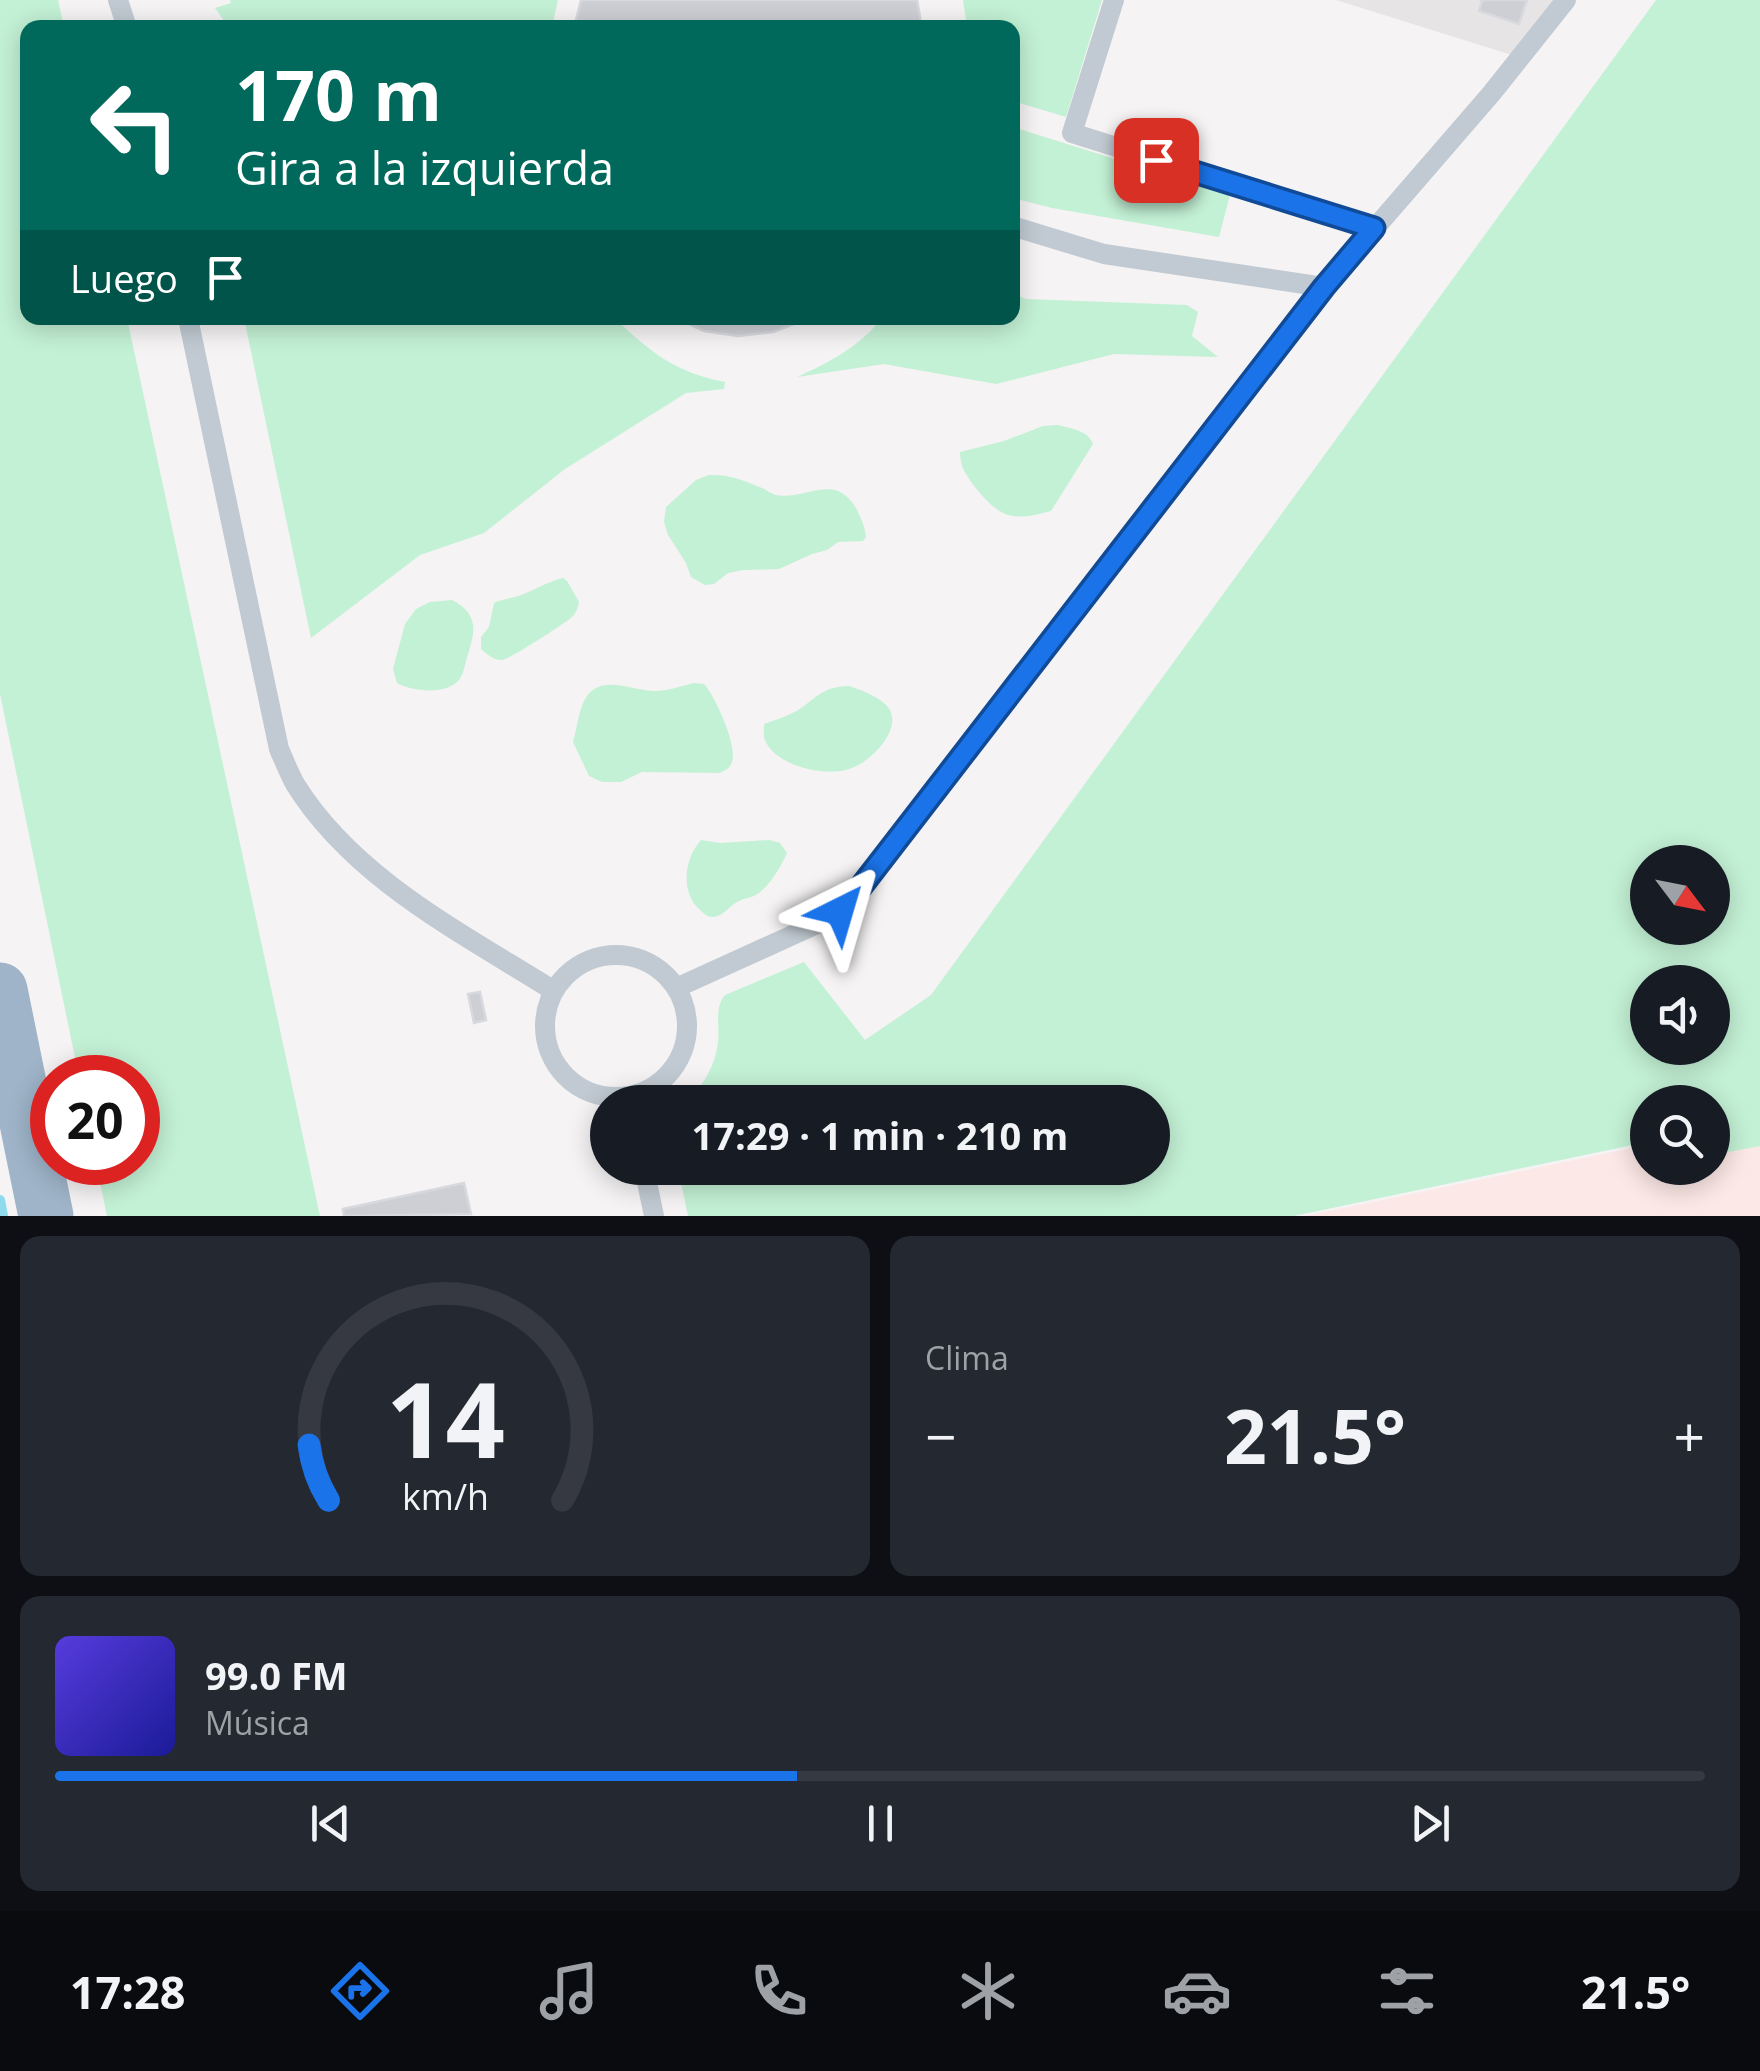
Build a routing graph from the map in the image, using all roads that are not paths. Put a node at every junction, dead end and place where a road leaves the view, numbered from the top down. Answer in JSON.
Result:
{"nodes":[{"id":1,"x":1114,"y":0,"type":"edge"},
{"id":2,"x":1566,"y":0,"type":"edge"},
{"id":3,"x":1020,"y":228,"type":"edge"},
{"id":4,"x":1374,"y":228,"type":"junction"},
{"id":5,"x":1324,"y":287,"type":"junction"},
{"id":6,"x":189,"y":325,"type":"edge"},
{"id":7,"x":676,"y":988,"type":"junction"},
{"id":8,"x":0,"y":990,"type":"edge"},
{"id":9,"x":554,"y":992,"type":"junction"},
{"id":10,"x":19,"y":1082,"type":"junction"},
{"id":11,"x":655,"y":1085,"type":"edge"},
{"id":12,"x":590,"y":1092,"type":"edge"},
{"id":13,"x":648,"y":1185,"type":"edge"},
{"id":14,"x":35,"y":1216,"type":"edge"},
{"id":15,"x":46,"y":1216,"type":"edge"},
{"id":16,"x":60,"y":1216,"type":"edge"},
{"id":17,"x":654,"y":1216,"type":"edge"}],
"edges":[{"from":1,"to":4,"type":"lane"},
{"from":2,"to":4,"type":"lane"},
{"from":3,"to":5,"type":"lane"},
{"from":4,"to":5,"type":"lane"},
{"from":5,"to":7,"type":"lane"},
{"from":6,"to":9,"type":"lane"},
{"from":7,"to":9,"type":"lane"},
{"from":7,"to":11,"type":"lane"},
{"from":8,"to":10,"type":"highway"},
{"from":9,"to":12,"type":"lane"},
{"from":10,"to":14,"type":"highway"},
{"from":10,"to":15,"type":"highway"},
{"from":10,"to":16,"type":"highway"},
{"from":13,"to":17,"type":"lane"}]}
